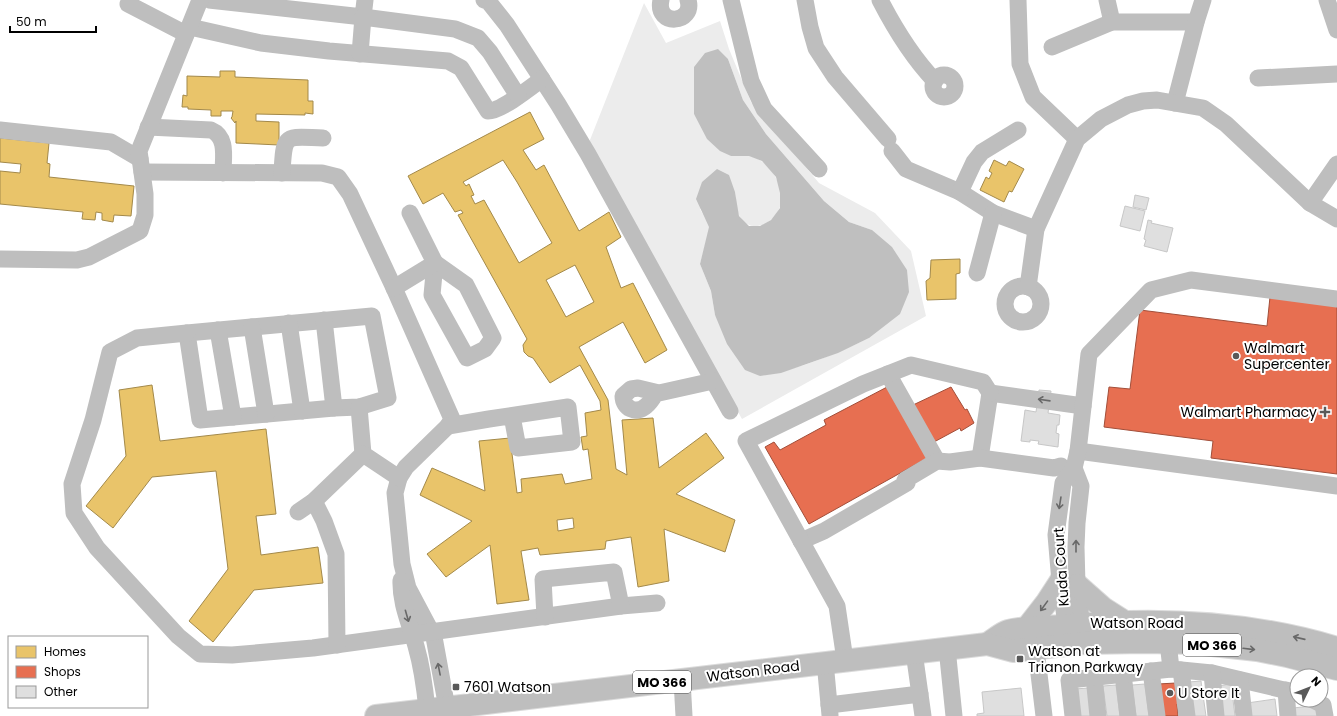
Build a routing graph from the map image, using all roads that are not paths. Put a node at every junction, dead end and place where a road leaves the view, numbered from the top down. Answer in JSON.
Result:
{"nodes":[{"id":1,"x":130,"y":0,"type":"edge"},
{"id":2,"x":200,"y":0,"type":"edge"},
{"id":3,"x":209,"y":0,"type":"edge"},
{"id":4,"x":364,"y":0,"type":"edge"},
{"id":5,"x":484,"y":0,"type":"edge"},
{"id":6,"x":661,"y":0,"type":"edge"},
{"id":7,"x":688,"y":0,"type":"edge"},
{"id":8,"x":731,"y":0,"type":"edge"},
{"id":9,"x":805,"y":0,"type":"edge"},
{"id":10,"x":880,"y":0,"type":"edge"},
{"id":11,"x":1018,"y":0,"type":"edge"},
{"id":12,"x":1107,"y":0,"type":"edge"},
{"id":13,"x":1204,"y":0,"type":"edge"},
{"id":14,"x":1327,"y":0,"type":"edge"},
{"id":15,"x":363,"y":17,"type":"junction"},
{"id":16,"x":1112,"y":22,"type":"junction"},
{"id":17,"x":1196,"y":22,"type":"junction"},
{"id":18,"x":188,"y":30,"type":"junction"},
{"id":19,"x":1337,"y":30,"type":"edge"},
{"id":20,"x":1052,"y":47,"type":"dead end"},
{"id":21,"x":360,"y":54,"type":"junction"},
{"id":22,"x":1337,"y":74,"type":"edge"},
{"id":23,"x":1258,"y":78,"type":"dead end"},
{"id":24,"x":542,"y":79,"type":"junction"},
{"id":25,"x":935,"y":82,"type":"dead end"},
{"id":26,"x":518,"y":96,"type":"junction"},
{"id":27,"x":1175,"y":103,"type":"junction"},
{"id":28,"x":148,"y":127,"type":"junction"},
{"id":29,"x":0,"y":130,"type":"edge"},
{"id":30,"x":1018,"y":130,"type":"dead end"},
{"id":31,"x":324,"y":138,"type":"dead end"},
{"id":32,"x":1077,"y":139,"type":"junction"},
{"id":33,"x":1337,"y":164,"type":"edge"},
{"id":34,"x":141,"y":166,"type":"junction"},
{"id":35,"x":819,"y":169,"type":"dead end"},
{"id":36,"x":223,"y":173,"type":"junction"},
{"id":37,"x":282,"y":173,"type":"junction"},
{"id":38,"x":960,"y":192,"type":"junction"},
{"id":39,"x":1310,"y":203,"type":"junction"},
{"id":40,"x":410,"y":213,"type":"dead end"},
{"id":41,"x":993,"y":213,"type":"junction"},
{"id":42,"x":1337,"y":219,"type":"edge"},
{"id":43,"x":1036,"y":229,"type":"junction"},
{"id":44,"x":0,"y":259,"type":"edge"},
{"id":45,"x":435,"y":263,"type":"junction"},
{"id":46,"x":977,"y":273,"type":"dead end"},
{"id":47,"x":1028,"y":287,"type":"dead end"},
{"id":48,"x":394,"y":288,"type":"junction"},
{"id":49,"x":1337,"y":299,"type":"edge"},
{"id":50,"x":324,"y":320,"type":"junction"},
{"id":51,"x":289,"y":323,"type":"junction"},
{"id":52,"x":252,"y":327,"type":"junction"},
{"id":53,"x":218,"y":330,"type":"junction"},
{"id":54,"x":187,"y":333,"type":"junction"},
{"id":55,"x":888,"y":374,"type":"junction"},
{"id":56,"x":713,"y":382,"type":"junction"},
{"id":57,"x":993,"y":393,"type":"junction"},
{"id":58,"x":656,"y":394,"type":"dead end"},
{"id":59,"x":1083,"y":406,"type":"junction"},
{"id":60,"x":359,"y":407,"type":"junction"},
{"id":61,"x":334,"y":408,"type":"junction"},
{"id":62,"x":302,"y":411,"type":"junction"},
{"id":63,"x":730,"y":411,"type":"dead end"},
{"id":64,"x":266,"y":414,"type":"junction"},
{"id":65,"x":512,"y":416,"type":"dead end"},
{"id":66,"x":233,"y":417,"type":"junction"},
{"id":67,"x":448,"y":426,"type":"junction"},
{"id":68,"x":1078,"y":451,"type":"junction"},
{"id":69,"x":363,"y":454,"type":"junction"},
{"id":70,"x":980,"y":458,"type":"junction"},
{"id":71,"x":937,"y":461,"type":"junction"},
{"id":72,"x":1068,"y":467,"type":"junction"},
{"id":73,"x":399,"y":478,"type":"junction"},
{"id":74,"x":1337,"y":486,"type":"edge"},
{"id":75,"x":314,"y":500,"type":"junction"},
{"id":76,"x":298,"y":512,"type":"dead end"},
{"id":77,"x":801,"y":541,"type":"junction"},
{"id":78,"x":402,"y":564,"type":"junction"},
{"id":79,"x":1069,"y":584,"type":"junction"},
{"id":80,"x":656,"y":603,"type":"dead end"},
{"id":81,"x":621,"y":606,"type":"junction"},
{"id":82,"x":545,"y":616,"type":"junction"},
{"id":83,"x":1125,"y":622,"type":"junction"},
{"id":84,"x":1026,"y":629,"type":"junction"},
{"id":85,"x":432,"y":632,"type":"junction"},
{"id":86,"x":1075,"y":634,"type":"junction"},
{"id":87,"x":413,"y":635,"type":"junction"},
{"id":88,"x":1168,"y":642,"type":"junction"},
{"id":89,"x":987,"y":644,"type":"junction"},
{"id":90,"x":338,"y":645,"type":"junction"},
{"id":91,"x":947,"y":648,"type":"junction"},
{"id":92,"x":1337,"y":648,"type":"edge"},
{"id":93,"x":1036,"y":649,"type":"junction"},
{"id":94,"x":914,"y":652,"type":"junction"},
{"id":95,"x":835,"y":661,"type":"junction"},
{"id":96,"x":1337,"y":669,"type":"edge"},
{"id":97,"x":1176,"y":670,"type":"junction"},
{"id":98,"x":1151,"y":671,"type":"junction"},
{"id":99,"x":1212,"y":673,"type":"junction"},
{"id":100,"x":1123,"y":674,"type":"junction"},
{"id":101,"x":1094,"y":677,"type":"junction"},
{"id":102,"x":682,"y":680,"type":"junction"},
{"id":103,"x":1240,"y":680,"type":"junction"},
{"id":104,"x":1289,"y":691,"type":"edge"},
{"id":105,"x":920,"y":694,"type":"junction"},
{"id":106,"x":437,"y":709,"type":"junction"},
{"id":107,"x":830,"y":711,"type":"edge"},
{"id":108,"x":376,"y":716,"type":"edge"},
{"id":109,"x":684,"y":716,"type":"edge"},
{"id":110,"x":923,"y":716,"type":"edge"},
{"id":111,"x":954,"y":716,"type":"edge"},
{"id":112,"x":1044,"y":716,"type":"edge"},
{"id":113,"x":1073,"y":716,"type":"edge"},
{"id":114,"x":1098,"y":716,"type":"edge"},
{"id":115,"x":1128,"y":716,"type":"edge"},
{"id":116,"x":1157,"y":716,"type":"edge"},
{"id":117,"x":1186,"y":716,"type":"edge"},
{"id":118,"x":1216,"y":716,"type":"edge"},
{"id":119,"x":1244,"y":716,"type":"edge"}],
"edges":[{"from":1,"to":18,"type":"street"},
{"from":2,"to":18,"type":"street"},
{"from":3,"to":15,"type":"street"},
{"from":4,"to":15,"type":"street"},
{"from":5,"to":24,"type":"street"},
{"from":6,"to":7,"type":"street"},
{"from":8,"to":35,"type":"street"},
{"from":9,"to":38,"type":"street"},
{"from":10,"to":25,"type":"street"},
{"from":11,"to":32,"type":"street"},
{"from":12,"to":16,"type":"street"},
{"from":13,"to":17,"type":"street"},
{"from":14,"to":19,"type":"street"},
{"from":15,"to":21,"type":"street"},
{"from":15,"to":26,"type":"street"},
{"from":16,"to":17,"type":"street"},
{"from":16,"to":20,"type":"street"},
{"from":17,"to":27,"type":"street"},
{"from":18,"to":21,"type":"street"},
{"from":18,"to":28,"type":"street"},
{"from":21,"to":26,"type":"street"},
{"from":22,"to":23,"type":"street"},
{"from":24,"to":26,"type":"street"},
{"from":24,"to":56,"type":"street"},
{"from":27,"to":32,"type":"street"},
{"from":27,"to":39,"type":"street"},
{"from":28,"to":34,"type":"street"},
{"from":28,"to":36,"type":"street"},
{"from":29,"to":34,"type":"street"},
{"from":30,"to":38,"type":"street"},
{"from":31,"to":37,"type":"street"},
{"from":32,"to":43,"type":"street"},
{"from":33,"to":39,"type":"street"},
{"from":34,"to":36,"type":"street"},
{"from":34,"to":44,"type":"street"},
{"from":36,"to":37,"type":"street"},
{"from":37,"to":48,"type":"street"},
{"from":38,"to":41,"type":"street"},
{"from":39,"to":42,"type":"street"},
{"from":40,"to":45,"type":"street"},
{"from":41,"to":43,"type":"street"},
{"from":41,"to":46,"type":"street"},
{"from":43,"to":47,"type":"street"},
{"from":45,"to":45,"type":"street"},
{"from":45,"to":48,"type":"street"},
{"from":48,"to":67,"type":"street"},
{"from":49,"to":59,"type":"street","name":"Kuda Court"},
{"from":50,"to":51,"type":"street"},
{"from":50,"to":60,"type":"street"},
{"from":50,"to":61,"type":"street"},
{"from":51,"to":52,"type":"street"},
{"from":51,"to":62,"type":"street"},
{"from":52,"to":53,"type":"street"},
{"from":52,"to":64,"type":"street"},
{"from":53,"to":54,"type":"street"},
{"from":53,"to":66,"type":"street"},
{"from":54,"to":66,"type":"street"},
{"from":54,"to":90,"type":"street"},
{"from":55,"to":57,"type":"street"},
{"from":55,"to":71,"type":"street"},
{"from":55,"to":77,"type":"street"},
{"from":56,"to":58,"type":"street"},
{"from":56,"to":63,"type":"street"},
{"from":59,"to":57,"type":"street","one_way":true},
{"from":57,"to":70,"type":"street"},
{"from":57,"to":72,"type":"street"},
{"from":59,"to":68,"type":"street","name":"Kuda Court"},
{"from":60,"to":61,"type":"street"},
{"from":60,"to":69,"type":"street"},
{"from":61,"to":62,"type":"street"},
{"from":62,"to":64,"type":"street"},
{"from":64,"to":66,"type":"street"},
{"from":65,"to":67,"type":"street"},
{"from":67,"to":73,"type":"street"},
{"from":68,"to":72,"type":"street","name":"Kuda Court"},
{"from":68,"to":74,"type":"street"},
{"from":69,"to":73,"type":"street"},
{"from":69,"to":75,"type":"street"},
{"from":70,"to":71,"type":"street"},
{"from":70,"to":72,"type":"street"},
{"from":71,"to":77,"type":"street"},
{"from":72,"to":79,"type":"street","name":"Kuda Court"},
{"from":73,"to":78,"type":"street"},
{"from":75,"to":76,"type":"street"},
{"from":75,"to":90,"type":"street"},
{"from":77,"to":95,"type":"street"},
{"from":78,"to":85,"type":"street"},
{"from":78,"to":87,"type":"street","one_way":true},
{"from":79,"to":83,"type":"main road"},
{"from":79,"to":84,"type":"main road","one_way":true},
{"from":79,"to":86,"type":"street","name":"Kuda Court"},
{"from":80,"to":81,"type":"street"},
{"from":81,"to":82,"type":"street"},
{"from":81,"to":82,"type":"street"},
{"from":82,"to":85,"type":"street"},
{"from":83,"to":86,"type":"main road","name":"Watson Road","number":"MO 366"},
{"from":92,"to":83,"type":"main road","name":"Watson Road","number":"MO 366","one_way":true},
{"from":84,"to":86,"type":"main road","name":"Watson Road","number":"MO 366"},
{"from":84,"to":89,"type":"main road","name":"Watson Road","number":"MO 366"},
{"from":85,"to":87,"type":"street"},
{"from":106,"to":85,"type":"street","one_way":true},
{"from":86,"to":88,"type":"main road","name":"Watson Road","number":"MO 366"},
{"from":86,"to":93,"type":"main road","name":"Watson Road","number":"MO 366"},
{"from":87,"to":90,"type":"street"},
{"from":87,"to":106,"type":"street"},
{"from":88,"to":96,"type":"main road","name":"Watson Road","number":"MO 366","one_way":true},
{"from":88,"to":97,"type":"street"},
{"from":89,"to":91,"type":"main road","name":"Watson Road","number":"MO 366"},
{"from":89,"to":93,"type":"main road","name":"Watson Road","number":"MO 366"},
{"from":91,"to":94,"type":"main road","name":"Watson Road","number":"MO 366"},
{"from":91,"to":111,"type":"street"},
{"from":93,"to":112,"type":"street"},
{"from":94,"to":95,"type":"main road","name":"Watson Road","number":"MO 366"},
{"from":94,"to":105,"type":"street"},
{"from":95,"to":102,"type":"main road","name":"Watson Road","number":"MO 366"},
{"from":95,"to":107,"type":"street"},
{"from":97,"to":98,"type":"street"},
{"from":97,"to":99,"type":"street"},
{"from":97,"to":117,"type":"street"},
{"from":98,"to":100,"type":"street"},
{"from":98,"to":116,"type":"street"},
{"from":99,"to":103,"type":"street"},
{"from":99,"to":118,"type":"street"},
{"from":100,"to":101,"type":"street"},
{"from":100,"to":115,"type":"street"},
{"from":101,"to":113,"type":"street"},
{"from":101,"to":114,"type":"street"},
{"from":102,"to":106,"type":"main road","name":"Watson Road","number":"MO 366"},
{"from":102,"to":109,"type":"street"},
{"from":103,"to":104,"type":"street"},
{"from":103,"to":119,"type":"street"},
{"from":105,"to":107,"type":"street"},
{"from":105,"to":110,"type":"street"},
{"from":106,"to":108,"type":"main road","name":"Watson Road","number":"MO 366"}]}
